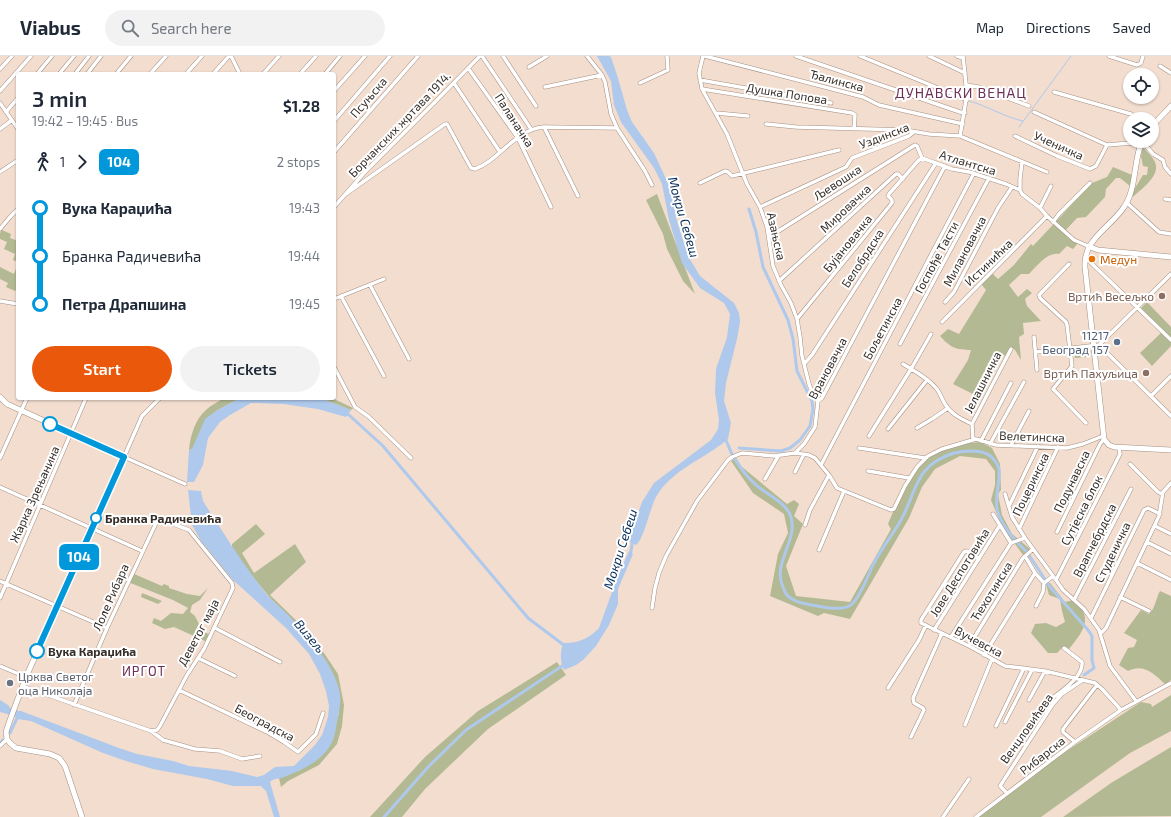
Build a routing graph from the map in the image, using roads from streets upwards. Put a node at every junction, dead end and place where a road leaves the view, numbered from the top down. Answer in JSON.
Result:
{"nodes":[{"id":1,"x":12,"y":56,"type":"edge"},
{"id":2,"x":31,"y":56,"type":"edge"},
{"id":3,"x":52,"y":56,"type":"edge"},
{"id":4,"x":74,"y":56,"type":"edge"},
{"id":5,"x":89,"y":56,"type":"edge"},
{"id":6,"x":101,"y":56,"type":"edge"},
{"id":7,"x":131,"y":56,"type":"edge"},
{"id":8,"x":166,"y":56,"type":"edge"},
{"id":9,"x":202,"y":56,"type":"edge"},
{"id":10,"x":230,"y":56,"type":"edge"},
{"id":11,"x":279,"y":56,"type":"edge"},
{"id":12,"x":316,"y":56,"type":"edge"},
{"id":13,"x":340,"y":56,"type":"edge"},
{"id":14,"x":365,"y":56,"type":"edge"},
{"id":15,"x":390,"y":56,"type":"edge"},
{"id":16,"x":418,"y":56,"type":"edge"},
{"id":17,"x":481,"y":56,"type":"edge"},
{"id":18,"x":503,"y":56,"type":"edge"},
{"id":19,"x":547,"y":56,"type":"edge"},
{"id":20,"x":587,"y":56,"type":"edge"},
{"id":21,"x":667,"y":56,"type":"edge"},
{"id":22,"x":704,"y":56,"type":"edge"},
{"id":23,"x":796,"y":56,"type":"edge"},
{"id":24,"x":860,"y":56,"type":"edge"},
{"id":25,"x":929,"y":56,"type":"edge"},
{"id":26,"x":957,"y":56,"type":"edge"},
{"id":27,"x":1108,"y":56,"type":"edge"},
{"id":28,"x":1143,"y":56,"type":"edge"},
{"id":29,"x":963,"y":57,"type":"edge"},
{"id":30,"x":1160,"y":66,"type":"dead end"},
{"id":31,"x":528,"y":67,"type":"dead end"},
{"id":32,"x":468,"y":68,"type":"junction"},
{"id":33,"x":0,"y":69,"type":"edge"},
{"id":34,"x":17,"y":72,"type":"edge"},
{"id":35,"x":39,"y":72,"type":"edge"},
{"id":36,"x":61,"y":72,"type":"edge"},
{"id":37,"x":77,"y":72,"type":"edge"},
{"id":38,"x":88,"y":72,"type":"edge"},
{"id":39,"x":118,"y":72,"type":"edge"},
{"id":40,"x":152,"y":72,"type":"edge"},
{"id":41,"x":188,"y":72,"type":"edge"},
{"id":42,"x":215,"y":72,"type":"edge"},
{"id":43,"x":239,"y":72,"type":"edge"},
{"id":44,"x":265,"y":72,"type":"edge"},
{"id":45,"x":302,"y":72,"type":"edge"},
{"id":46,"x":327,"y":72,"type":"edge"},
{"id":47,"x":16,"y":73,"type":"edge"},
{"id":48,"x":965,"y":73,"type":"junction"},
{"id":49,"x":1171,"y":74,"type":"edge"},
{"id":50,"x":602,"y":75,"type":"junction"},
{"id":51,"x":700,"y":80,"type":"junction"},
{"id":52,"x":454,"y":83,"type":"junction"},
{"id":53,"x":640,"y":83,"type":"dead end"},
{"id":54,"x":966,"y":85,"type":"junction"},
{"id":55,"x":545,"y":87,"type":"dead end"},
{"id":56,"x":336,"y":89,"type":"edge"},
{"id":57,"x":702,"y":89,"type":"junction"},
{"id":58,"x":0,"y":91,"type":"edge"},
{"id":59,"x":1054,"y":92,"type":"dead end"},
{"id":60,"x":16,"y":100,"type":"edge"},
{"id":61,"x":967,"y":100,"type":"junction"},
{"id":62,"x":831,"y":103,"type":"dead end"},
{"id":63,"x":0,"y":104,"type":"edge"},
{"id":64,"x":536,"y":106,"type":"dead end"},
{"id":65,"x":1029,"y":106,"type":"dead end"},
{"id":66,"x":1171,"y":106,"type":"edge"},
{"id":67,"x":6,"y":112,"type":"junction"},
{"id":68,"x":1034,"y":112,"type":"dead end"},
{"id":69,"x":1123,"y":112,"type":"edge"},
{"id":70,"x":716,"y":113,"type":"junction"},
{"id":71,"x":965,"y":113,"type":"junction"},
{"id":72,"x":748,"y":116,"type":"dead end"},
{"id":73,"x":336,"y":119,"type":"edge"},
{"id":74,"x":1159,"y":119,"type":"edge"},
{"id":75,"x":12,"y":120,"type":"junction"},
{"id":76,"x":766,"y":124,"type":"dead end"},
{"id":77,"x":963,"y":124,"type":"junction"},
{"id":78,"x":16,"y":125,"type":"edge"},
{"id":79,"x":544,"y":127,"type":"junction"},
{"id":80,"x":617,"y":128,"type":"junction"},
{"id":81,"x":0,"y":129,"type":"edge"},
{"id":82,"x":531,"y":129,"type":"junction"},
{"id":83,"x":854,"y":129,"type":"junction"},
{"id":84,"x":914,"y":132,"type":"junction"},
{"id":85,"x":960,"y":136,"type":"junction"},
{"id":86,"x":1015,"y":136,"type":"dead end"},
{"id":87,"x":518,"y":138,"type":"junction"},
{"id":88,"x":1123,"y":144,"type":"edge"},
{"id":89,"x":916,"y":145,"type":"joint"},
{"id":90,"x":1107,"y":145,"type":"junction"},
{"id":91,"x":1140,"y":148,"type":"edge"},
{"id":92,"x":1148,"y":148,"type":"edge"},
{"id":93,"x":336,"y":150,"type":"edge"},
{"id":94,"x":839,"y":150,"type":"dead end"},
{"id":95,"x":500,"y":152,"type":"junction"},
{"id":96,"x":922,"y":158,"type":"junction"},
{"id":97,"x":16,"y":161,"type":"edge"},
{"id":98,"x":1022,"y":162,"type":"junction"},
{"id":99,"x":936,"y":163,"type":"junction"},
{"id":100,"x":945,"y":166,"type":"junction"},
{"id":101,"x":0,"y":172,"type":"edge"},
{"id":102,"x":1047,"y":172,"type":"dead end"},
{"id":103,"x":974,"y":173,"type":"junction"},
{"id":104,"x":1171,"y":173,"type":"edge"},
{"id":105,"x":743,"y":174,"type":"junction"},
{"id":106,"x":989,"y":178,"type":"junction"},
{"id":107,"x":903,"y":179,"type":"junction"},
{"id":108,"x":700,"y":183,"type":"dead end"},
{"id":109,"x":1090,"y":183,"type":"dead end"},
{"id":110,"x":652,"y":185,"type":"dead end"},
{"id":111,"x":1051,"y":186,"type":"dead end"},
{"id":112,"x":1012,"y":187,"type":"junction"},
{"id":113,"x":1020,"y":190,"type":"junction"},
{"id":114,"x":346,"y":194,"type":"junction"},
{"id":115,"x":578,"y":196,"type":"dead end"},
{"id":116,"x":1165,"y":199,"type":"dead end"},
{"id":117,"x":1171,"y":200,"type":"edge"},
{"id":118,"x":1127,"y":203,"type":"junction"},
{"id":119,"x":336,"y":205,"type":"edge"},
{"id":120,"x":551,"y":207,"type":"dead end"},
{"id":121,"x":760,"y":207,"type":"junction"},
{"id":122,"x":1040,"y":208,"type":"junction"},
{"id":123,"x":16,"y":212,"type":"edge"},
{"id":124,"x":1047,"y":216,"type":"junction"},
{"id":125,"x":1053,"y":222,"type":"junction"},
{"id":126,"x":0,"y":230,"type":"edge"},
{"id":127,"x":1171,"y":234,"type":"edge"},
{"id":128,"x":769,"y":237,"type":"junction"},
{"id":129,"x":1088,"y":246,"type":"junction"},
{"id":130,"x":1171,"y":257,"type":"edge"},
{"id":131,"x":1084,"y":259,"type":"junction"},
{"id":132,"x":1069,"y":264,"type":"dead end"},
{"id":133,"x":1171,"y":274,"type":"edge"},
{"id":134,"x":384,"y":279,"type":"dead end"},
{"id":135,"x":779,"y":281,"type":"junction"},
{"id":136,"x":370,"y":285,"type":"junction"},
{"id":137,"x":341,"y":296,"type":"junction"},
{"id":138,"x":336,"y":298,"type":"edge"},
{"id":139,"x":0,"y":301,"type":"edge"},
{"id":140,"x":945,"y":302,"type":"dead end"},
{"id":141,"x":16,"y":304,"type":"edge"},
{"id":142,"x":1137,"y":307,"type":"junction"},
{"id":143,"x":796,"y":319,"type":"junction"},
{"id":144,"x":942,"y":322,"type":"dead end"},
{"id":145,"x":931,"y":334,"type":"dead end"},
{"id":146,"x":1034,"y":337,"type":"dead end"},
{"id":147,"x":1171,"y":340,"type":"edge"},
{"id":148,"x":900,"y":344,"type":"dead end"},
{"id":149,"x":1099,"y":345,"type":"junction"},
{"id":150,"x":1093,"y":346,"type":"junction"},
{"id":151,"x":1070,"y":348,"type":"junction"},
{"id":152,"x":1011,"y":349,"type":"dead end"},
{"id":153,"x":1036,"y":352,"type":"junction"},
{"id":154,"x":408,"y":359,"type":"dead end"},
{"id":155,"x":804,"y":364,"type":"junction"},
{"id":156,"x":903,"y":364,"type":"dead end"},
{"id":157,"x":911,"y":369,"type":"junction"},
{"id":158,"x":1037,"y":370,"type":"dead end"},
{"id":159,"x":336,"y":371,"type":"edge"},
{"id":160,"x":384,"y":376,"type":"dead end"},
{"id":161,"x":1171,"y":376,"type":"edge"},
{"id":162,"x":927,"y":380,"type":"junction"},
{"id":163,"x":1024,"y":382,"type":"dead end"},
{"id":164,"x":1011,"y":383,"type":"dead end"},
{"id":165,"x":1151,"y":396,"type":"junction"},
{"id":166,"x":0,"y":397,"type":"edge"},
{"id":167,"x":26,"y":400,"type":"edge"},
{"id":168,"x":85,"y":400,"type":"edge"},
{"id":169,"x":158,"y":400,"type":"edge"},
{"id":170,"x":818,"y":401,"type":"junction"},
{"id":171,"x":948,"y":408,"type":"junction"},
{"id":172,"x":21,"y":410,"type":"junction"},
{"id":173,"x":1029,"y":411,"type":"dead end"},
{"id":174,"x":1171,"y":416,"type":"edge"},
{"id":175,"x":1086,"y":423,"type":"dead end"},
{"id":176,"x":972,"y":424,"type":"junction"},
{"id":177,"x":917,"y":428,"type":"dead end"},
{"id":178,"x":888,"y":429,"type":"dead end"},
{"id":179,"x":72,"y":434,"type":"junction"},
{"id":180,"x":869,"y":436,"type":"dead end"},
{"id":181,"x":1104,"y":438,"type":"junction"},
{"id":182,"x":973,"y":440,"type":"junction"},
{"id":183,"x":981,"y":441,"type":"junction"},
{"id":184,"x":990,"y":444,"type":"junction"},
{"id":185,"x":1011,"y":445,"type":"junction"},
{"id":186,"x":1038,"y":446,"type":"junction"},
{"id":187,"x":1058,"y":447,"type":"junction"},
{"id":188,"x":1119,"y":447,"type":"junction"},
{"id":189,"x":859,"y":448,"type":"dead end"},
{"id":190,"x":1171,"y":450,"type":"edge"},
{"id":191,"x":795,"y":453,"type":"junction"},
{"id":192,"x":804,"y":454,"type":"junction"},
{"id":193,"x":779,"y":455,"type":"junction"},
{"id":194,"x":124,"y":457,"type":"junction"},
{"id":195,"x":0,"y":458,"type":"edge"},
{"id":196,"x":411,"y":458,"type":"dead end"},
{"id":197,"x":925,"y":458,"type":"junction"},
{"id":198,"x":1130,"y":464,"type":"dead end"},
{"id":199,"x":821,"y":465,"type":"junction"},
{"id":200,"x":868,"y":471,"type":"dead end"},
{"id":201,"x":795,"y":472,"type":"dead end"},
{"id":202,"x":829,"y":475,"type":"junction"},
{"id":203,"x":909,"y":478,"type":"junction"},
{"id":204,"x":765,"y":479,"type":"dead end"},
{"id":205,"x":1171,"y":483,"type":"edge"},
{"id":206,"x":185,"y":484,"type":"dead end"},
{"id":207,"x":0,"y":487,"type":"edge"},
{"id":208,"x":1130,"y":489,"type":"dead end"},
{"id":209,"x":844,"y":491,"type":"junction"},
{"id":210,"x":1005,"y":494,"type":"dead end"},
{"id":211,"x":1162,"y":494,"type":"junction"},
{"id":212,"x":40,"y":505,"type":"junction"},
{"id":213,"x":1009,"y":506,"type":"junction"},
{"id":214,"x":993,"y":514,"type":"dead end"},
{"id":215,"x":1160,"y":514,"type":"junction"},
{"id":216,"x":157,"y":521,"type":"joint"},
{"id":217,"x":805,"y":525,"type":"dead end"},
{"id":218,"x":1000,"y":525,"type":"junction"},
{"id":219,"x":1154,"y":526,"type":"junction"},
{"id":220,"x":91,"y":529,"type":"junction"},
{"id":221,"x":1019,"y":530,"type":"junction"},
{"id":222,"x":1057,"y":532,"type":"dead end"},
{"id":223,"x":1171,"y":534,"type":"edge"},
{"id":224,"x":1025,"y":538,"type":"junction"},
{"id":225,"x":1147,"y":542,"type":"junction"},
{"id":226,"x":1011,"y":543,"type":"junction"},
{"id":227,"x":1033,"y":549,"type":"junction"},
{"id":228,"x":820,"y":550,"type":"dead end"},
{"id":229,"x":142,"y":551,"type":"junction"},
{"id":230,"x":1171,"y":554,"type":"edge"},
{"id":231,"x":1025,"y":556,"type":"junction"},
{"id":232,"x":979,"y":559,"type":"junction"},
{"id":233,"x":1137,"y":563,"type":"junction"},
{"id":234,"x":1035,"y":573,"type":"junction"},
{"id":235,"x":1053,"y":576,"type":"junction"},
{"id":236,"x":0,"y":580,"type":"edge"},
{"id":237,"x":1056,"y":580,"type":"junction"},
{"id":238,"x":1171,"y":580,"type":"edge"},
{"id":239,"x":1046,"y":582,"type":"junction"},
{"id":240,"x":6,"y":583,"type":"junction"},
{"id":241,"x":1120,"y":596,"type":"junction"},
{"id":242,"x":0,"y":598,"type":"edge"},
{"id":243,"x":1074,"y":600,"type":"junction"},
{"id":244,"x":57,"y":606,"type":"junction"},
{"id":245,"x":1036,"y":606,"type":"dead end"},
{"id":246,"x":652,"y":608,"type":"dead end"},
{"id":247,"x":1149,"y":611,"type":"dead end"},
{"id":248,"x":1091,"y":618,"type":"junction"},
{"id":249,"x":926,"y":626,"type":"junction"},
{"id":250,"x":107,"y":628,"type":"junction"},
{"id":251,"x":214,"y":628,"type":"junction"},
{"id":252,"x":934,"y":630,"type":"junction"},
{"id":253,"x":942,"y":633,"type":"junction"},
{"id":254,"x":1101,"y":633,"type":"junction"},
{"id":255,"x":951,"y":637,"type":"junction"},
{"id":256,"x":969,"y":646,"type":"junction"},
{"id":257,"x":1064,"y":648,"type":"dead end"},
{"id":258,"x":984,"y":655,"type":"junction"},
{"id":259,"x":198,"y":658,"type":"junction"},
{"id":260,"x":992,"y":659,"type":"junction"},
{"id":261,"x":280,"y":662,"type":"dead end"},
{"id":262,"x":0,"y":666,"type":"edge"},
{"id":263,"x":1024,"y":668,"type":"junction"},
{"id":264,"x":1032,"y":670,"type":"junction"},
{"id":265,"x":1045,"y":671,"type":"junction"},
{"id":266,"x":235,"y":676,"type":"dead end"},
{"id":267,"x":26,"y":677,"type":"junction"},
{"id":268,"x":1077,"y":679,"type":"junction"},
{"id":269,"x":1083,"y":680,"type":"junction"},
{"id":270,"x":1171,"y":682,"type":"edge"},
{"id":271,"x":1097,"y":685,"type":"junction"},
{"id":272,"x":22,"y":686,"type":"junction"},
{"id":273,"x":888,"y":688,"type":"dead end"},
{"id":274,"x":179,"y":690,"type":"junction"},
{"id":275,"x":1030,"y":700,"type":"dead end"},
{"id":276,"x":1136,"y":701,"type":"junction"},
{"id":277,"x":1046,"y":703,"type":"dead end"},
{"id":278,"x":74,"y":704,"type":"junction"},
{"id":279,"x":1121,"y":710,"type":"junction"},
{"id":280,"x":323,"y":713,"type":"dead end"},
{"id":281,"x":1005,"y":722,"type":"dead end"},
{"id":282,"x":965,"y":725,"type":"dead end"},
{"id":283,"x":996,"y":726,"type":"dead end"},
{"id":284,"x":151,"y":731,"type":"junction"},
{"id":285,"x":911,"y":737,"type":"dead end"},
{"id":286,"x":7,"y":739,"type":"junction"},
{"id":287,"x":1075,"y":742,"type":"junction"},
{"id":288,"x":0,"y":746,"type":"edge"},
{"id":289,"x":260,"y":756,"type":"dead end"},
{"id":290,"x":969,"y":780,"type":"dead end"},
{"id":291,"x":1007,"y":793,"type":"junction"},
{"id":292,"x":82,"y":817,"type":"edge"},
{"id":293,"x":943,"y":817,"type":"edge"},
{"id":294,"x":976,"y":817,"type":"edge"}],
"edges":[{"from":1,"to":33,"type":"street"},
{"from":2,"to":34,"type":"street"},
{"from":3,"to":35,"type":"street"},
{"from":4,"to":36,"type":"street"},
{"from":5,"to":37,"type":"street"},
{"from":6,"to":38,"type":"street"},
{"from":7,"to":39,"type":"street"},
{"from":8,"to":40,"type":"street"},
{"from":9,"to":41,"type":"street"},
{"from":10,"to":42,"type":"street"},
{"from":10,"to":43,"type":"street"},
{"from":11,"to":44,"type":"street"},
{"from":12,"to":45,"type":"street"},
{"from":13,"to":46,"type":"street"},
{"from":14,"to":56,"type":"street"},
{"from":15,"to":73,"type":"street"},
{"from":16,"to":93,"type":"street","name":"Псуњска"},
{"from":17,"to":32,"type":"street","name":"Борчанских жртава 1914."},
{"from":17,"to":82,"type":"street"},
{"from":18,"to":64,"type":"street"},
{"from":19,"to":31,"type":"street"},
{"from":20,"to":50,"type":"street"},
{"from":21,"to":53,"type":"street"},
{"from":22,"to":51,"type":"street","name":"Азањска"},
{"from":22,"to":77,"type":"street","name":"Ђалинска"},
{"from":23,"to":71,"type":"street"},
{"from":24,"to":61,"type":"street"},
{"from":25,"to":48,"type":"street"},
{"from":26,"to":29,"type":"street"},
{"from":27,"to":28,"type":"street"},
{"from":29,"to":48,"type":"street"},
{"from":30,"to":49,"type":"street"},
{"from":32,"to":52,"type":"street","name":"Борчанских жртава 1914."},
{"from":32,"to":87,"type":"street","name":"Паланачка"},
{"from":47,"to":58,"type":"street"},
{"from":48,"to":54,"type":"street"},
{"from":50,"to":55,"type":"street"},
{"from":50,"to":80,"type":"street"},
{"from":51,"to":57,"type":"street","name":"Азањска"},
{"from":51,"to":62,"type":"street"},
{"from":52,"to":95,"type":"street"},
{"from":52,"to":114,"type":"street","name":"Борчанских жртава 1914."},
{"from":54,"to":61,"type":"street"},
{"from":54,"to":65,"type":"street"},
{"from":57,"to":70,"type":"street","name":"Азањска"},
{"from":57,"to":83,"type":"street","name":"Душка Попова"},
{"from":59,"to":69,"type":"street"},
{"from":60,"to":67,"type":"street"},
{"from":61,"to":71,"type":"street"},
{"from":63,"to":67,"type":"street"},
{"from":66,"to":74,"type":"street"},
{"from":67,"to":75,"type":"street"},
{"from":68,"to":90,"type":"street"},
{"from":70,"to":72,"type":"street"},
{"from":70,"to":105,"type":"street","name":"Азањска"},
{"from":71,"to":77,"type":"street"},
{"from":75,"to":78,"type":"street"},
{"from":75,"to":81,"type":"street"},
{"from":76,"to":83,"type":"street"},
{"from":77,"to":85,"type":"street"},
{"from":79,"to":80,"type":"street"},
{"from":79,"to":82,"type":"street"},
{"from":79,"to":115,"type":"street"},
{"from":80,"to":110,"type":"street"},
{"from":82,"to":87,"type":"street"},
{"from":83,"to":84,"type":"street"},
{"from":84,"to":85,"type":"street","name":"Уздинска"},
{"from":84,"to":121,"type":"street","name":"Уздинска"},
{"from":85,"to":98,"type":"street","name":"Уздинска"},
{"from":86,"to":90,"type":"street","name":"Ученичка"},
{"from":87,"to":95,"type":"street"},
{"from":87,"to":120,"type":"street","name":"Паланачка"},
{"from":88,"to":90,"type":"street"},
{"from":89,"to":96,"type":"street","name":"Атлантска"},
{"from":89,"to":128,"type":"street","name":"Љевошка"},
{"from":91,"to":118,"type":"street"},
{"from":92,"to":104,"type":"street"},
{"from":94,"to":105,"type":"street"},
{"from":95,"to":114,"type":"street"},
{"from":96,"to":99,"type":"street","name":"Атлантска"},
{"from":96,"to":107,"type":"street"},
{"from":97,"to":101,"type":"street"},
{"from":98,"to":102,"type":"street","name":"Уздинска"},
{"from":98,"to":113,"type":"street"},
{"from":99,"to":100,"type":"street","name":"Атлантска"},
{"from":99,"to":155,"type":"street","name":"Белобрдска"},
{"from":100,"to":103,"type":"street","name":"Атлантска"},
{"from":100,"to":170,"type":"street","name":"Врановачка"},
{"from":103,"to":106,"type":"street","name":"Атлантска"},
{"from":103,"to":199,"type":"street","name":"Бољетинска"},
{"from":105,"to":108,"type":"street"},
{"from":105,"to":121,"type":"street","name":"Азањска"},
{"from":106,"to":112,"type":"street","name":"Атлантска"},
{"from":106,"to":148,"type":"street","name":"Госпође Тасти"},
{"from":107,"to":135,"type":"street","name":"Мировачка"},
{"from":107,"to":143,"type":"street","name":"Бујановачка"},
{"from":109,"to":125,"type":"street"},
{"from":111,"to":122,"type":"street"},
{"from":112,"to":113,"type":"street","name":"Атлантска"},
{"from":112,"to":140,"type":"street","name":"Милановачка"},
{"from":113,"to":122,"type":"street"},
{"from":114,"to":119,"type":"street","name":"Борчанских жртава 1914."},
{"from":116,"to":117,"type":"street"},
{"from":118,"to":127,"type":"street"},
{"from":118,"to":129,"type":"street"},
{"from":121,"to":128,"type":"street","name":"Азањска"},
{"from":122,"to":124,"type":"street"},
{"from":123,"to":126,"type":"street"},
{"from":124,"to":125,"type":"street"},
{"from":124,"to":144,"type":"street","name":"Истинићка"},
{"from":125,"to":129,"type":"street"},
{"from":128,"to":135,"type":"street","name":"Азањска"},
{"from":129,"to":130,"type":"street"},
{"from":129,"to":131,"type":"street"},
{"from":131,"to":142,"type":"street"},
{"from":131,"to":150,"type":"street"},
{"from":132,"to":151,"type":"street"},
{"from":133,"to":142,"type":"street"},
{"from":134,"to":136,"type":"street"},
{"from":135,"to":143,"type":"street","name":"Азањска"},
{"from":136,"to":137,"type":"street"},
{"from":136,"to":154,"type":"street"},
{"from":137,"to":138,"type":"street"},
{"from":137,"to":160,"type":"street"},
{"from":139,"to":141,"type":"street"},
{"from":142,"to":147,"type":"street"},
{"from":142,"to":149,"type":"street"},
{"from":143,"to":155,"type":"street","name":"Азањска"},
{"from":145,"to":157,"type":"street"},
{"from":146,"to":153,"type":"street"},
{"from":149,"to":150,"type":"street"},
{"from":149,"to":165,"type":"street"},
{"from":150,"to":151,"type":"street"},
{"from":150,"to":181,"type":"street"},
{"from":151,"to":153,"type":"street"},
{"from":151,"to":175,"type":"street"},
{"from":152,"to":176,"type":"street","name":"Јелашничка"},
{"from":153,"to":158,"type":"street"},
{"from":155,"to":170,"type":"street","name":"Азањска"},
{"from":156,"to":157,"type":"street"},
{"from":157,"to":162,"type":"street"},
{"from":157,"to":180,"type":"street"},
{"from":159,"to":196,"type":"street"},
{"from":161,"to":165,"type":"street"},
{"from":162,"to":171,"type":"street"},
{"from":162,"to":178,"type":"street"},
{"from":163,"to":184,"type":"street"},
{"from":164,"to":183,"type":"street"},
{"from":165,"to":174,"type":"street"},
{"from":166,"to":172,"type":"street"},
{"from":167,"to":172,"type":"street"},
{"from":168,"to":179,"type":"street","name":"Жарка Зрењанина"},
{"from":169,"to":194,"type":"street"},
{"from":170,"to":191,"type":"street","name":"Врановачка"},
{"from":171,"to":176,"type":"street"},
{"from":171,"to":177,"type":"street"},
{"from":172,"to":179,"type":"street"},
{"from":172,"to":195,"type":"street"},
{"from":173,"to":185,"type":"street"},
{"from":176,"to":182,"type":"street"},
{"from":179,"to":194,"type":"street"},
{"from":179,"to":212,"type":"street","name":"Жарка Зрењанина"},
{"from":181,"to":187,"type":"street","name":"Велетинска"},
{"from":181,"to":188,"type":"street"},
{"from":181,"to":222,"type":"street","name":"Подунавска"},
{"from":182,"to":183,"type":"street","name":"Велетинска"},
{"from":182,"to":197,"type":"street"},
{"from":183,"to":184,"type":"street","name":"Велетинска"},
{"from":184,"to":185,"type":"street","name":"Велетинска"},
{"from":185,"to":186,"type":"street","name":"Велетинска"},
{"from":186,"to":187,"type":"street","name":"Велетинска"},
{"from":186,"to":213,"type":"street"},
{"from":187,"to":221,"type":"street","name":"Поцеринска"},
{"from":188,"to":190,"type":"street"},
{"from":188,"to":237,"type":"street","name":"Сутјеска блок"},
{"from":189,"to":197,"type":"street"},
{"from":191,"to":192,"type":"street"},
{"from":191,"to":193,"type":"street"},
{"from":192,"to":199,"type":"street"},
{"from":192,"to":201,"type":"street"},
{"from":193,"to":204,"type":"street"},
{"from":193,"to":246,"type":"street"},
{"from":194,"to":206,"type":"street"},
{"from":194,"to":220,"type":"street"},
{"from":197,"to":203,"type":"street"},
{"from":198,"to":211,"type":"street"},
{"from":199,"to":202,"type":"street"},
{"from":200,"to":203,"type":"street"},
{"from":202,"to":209,"type":"street"},
{"from":202,"to":217,"type":"street"},
{"from":203,"to":209,"type":"street"},
{"from":205,"to":211,"type":"street"},
{"from":207,"to":212,"type":"street"},
{"from":208,"to":243,"type":"street","name":"Врапчебрдска"},
{"from":209,"to":228,"type":"street"},
{"from":210,"to":213,"type":"street"},
{"from":211,"to":215,"type":"street"},
{"from":212,"to":220,"type":"street"},
{"from":212,"to":240,"type":"street","name":"Жарка Зрењанина"},
{"from":213,"to":221,"type":"street"},
{"from":214,"to":218,"type":"street"},
{"from":215,"to":219,"type":"street"},
{"from":215,"to":248,"type":"street","name":"Студеничка"},
{"from":216,"to":229,"type":"street","name":"Лоле Рибара"},
{"from":216,"to":251,"type":"street","name":"Деветог маја"},
{"from":218,"to":226,"type":"street"},
{"from":218,"to":232,"type":"street","name":"Јове Деспотовића"},
{"from":219,"to":223,"type":"street"},
{"from":219,"to":225,"type":"street"},
{"from":220,"to":229,"type":"street"},
{"from":220,"to":244,"type":"street"},
{"from":221,"to":224,"type":"street"},
{"from":224,"to":226,"type":"street"},
{"from":224,"to":227,"type":"street"},
{"from":225,"to":230,"type":"street"},
{"from":225,"to":233,"type":"street"},
{"from":226,"to":255,"type":"street"},
{"from":227,"to":231,"type":"street","name":"Ћехотинска"},
{"from":227,"to":235,"type":"street"},
{"from":229,"to":250,"type":"street","name":"Лоле Рибара"},
{"from":231,"to":234,"type":"street"},
{"from":231,"to":256,"type":"street","name":"Ћехотинска"},
{"from":232,"to":249,"type":"street","name":"Вучевска"},
{"from":232,"to":252,"type":"street","name":"Јове Деспотовића"},
{"from":233,"to":238,"type":"street"},
{"from":233,"to":241,"type":"street"},
{"from":234,"to":239,"type":"street"},
{"from":234,"to":258,"type":"street"},
{"from":235,"to":237,"type":"street"},
{"from":235,"to":239,"type":"street"},
{"from":236,"to":240,"type":"street"},
{"from":237,"to":243,"type":"street"},
{"from":239,"to":245,"type":"street"},
{"from":240,"to":242,"type":"street","name":"Жарка Зрењанина"},
{"from":240,"to":244,"type":"street"},
{"from":241,"to":247,"type":"street"},
{"from":241,"to":254,"type":"street"},
{"from":243,"to":248,"type":"street"},
{"from":244,"to":250,"type":"street"},
{"from":244,"to":267,"type":"street"},
{"from":248,"to":254,"type":"street"},
{"from":249,"to":252,"type":"street","name":"Вучевска"},
{"from":249,"to":273,"type":"street"},
{"from":250,"to":278,"type":"street","name":"Лоле Рибара"},
{"from":251,"to":259,"type":"street","name":"Деветог маја"},
{"from":251,"to":261,"type":"street"},
{"from":252,"to":253,"type":"street","name":"Вучевска"},
{"from":253,"to":255,"type":"street","name":"Вучевска"},
{"from":253,"to":285,"type":"street"},
{"from":254,"to":276,"type":"street"},
{"from":255,"to":256,"type":"street","name":"Вучевска"},
{"from":256,"to":258,"type":"street","name":"Вучевска"},
{"from":257,"to":268,"type":"street"},
{"from":258,"to":260,"type":"street","name":"Вучевска"},
{"from":259,"to":266,"type":"street"},
{"from":259,"to":274,"type":"street","name":"Деветог маја"},
{"from":260,"to":263,"type":"street","name":"Вучевска"},
{"from":260,"to":282,"type":"street"},
{"from":262,"to":267,"type":"street"},
{"from":263,"to":264,"type":"street","name":"Вучевска"},
{"from":263,"to":283,"type":"street"},
{"from":264,"to":265,"type":"street","name":"Вучевска"},
{"from":264,"to":281,"type":"street"},
{"from":265,"to":268,"type":"street","name":"Вучевска"},
{"from":265,"to":275,"type":"street"},
{"from":267,"to":272,"type":"street"},
{"from":268,"to":269,"type":"street","name":"Вучевска"},
{"from":268,"to":277,"type":"street"},
{"from":269,"to":271,"type":"street","name":"Вучевска"},
{"from":269,"to":291,"type":"street","name":"Венцловићева"},
{"from":270,"to":276,"type":"street","name":"Рибарска"},
{"from":271,"to":279,"type":"street","name":"Вучевска"},
{"from":271,"to":287,"type":"street"},
{"from":272,"to":278,"type":"street"},
{"from":272,"to":286,"type":"street"},
{"from":274,"to":280,"type":"street","name":"Београдска"},
{"from":274,"to":284,"type":"street","name":"Деветог маја"},
{"from":276,"to":279,"type":"street","name":"Рибарска"},
{"from":278,"to":284,"type":"street"},
{"from":279,"to":287,"type":"street","name":"Рибарска"},
{"from":284,"to":289,"type":"street"},
{"from":286,"to":288,"type":"street"},
{"from":286,"to":292,"type":"street"},
{"from":287,"to":291,"type":"street","name":"Рибарска"},
{"from":290,"to":293,"type":"street"},
{"from":291,"to":294,"type":"street","name":"Рибарска"}]}
